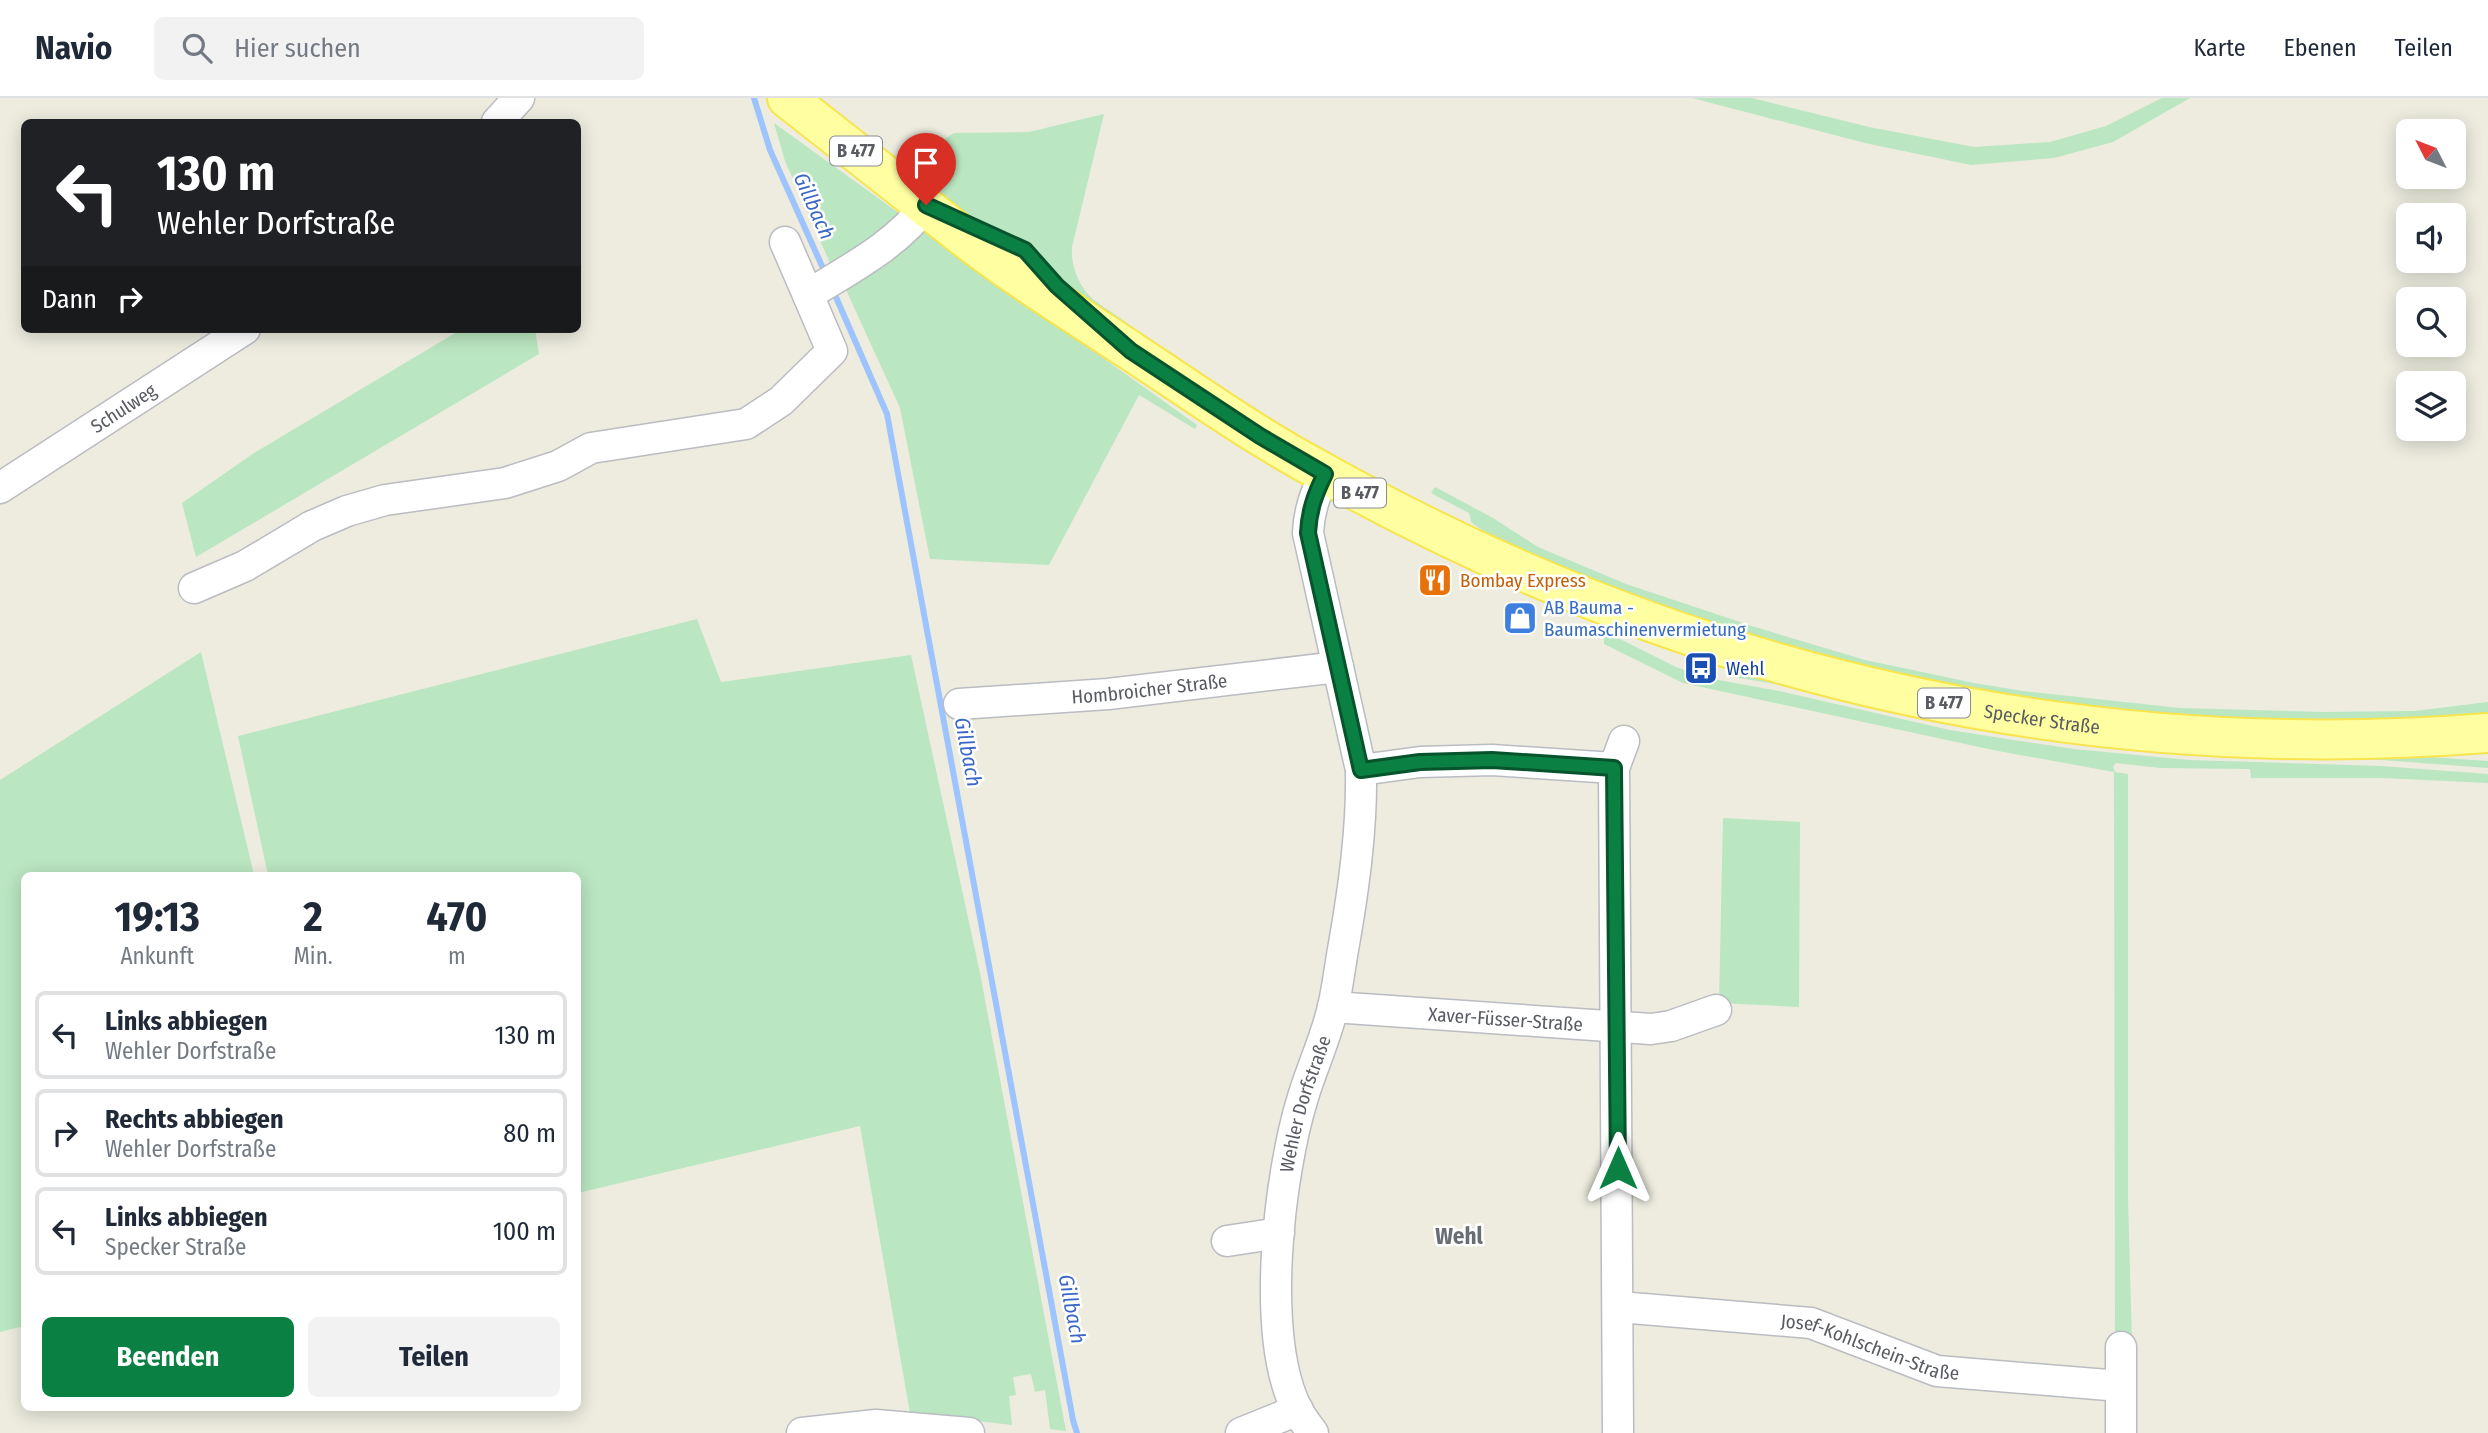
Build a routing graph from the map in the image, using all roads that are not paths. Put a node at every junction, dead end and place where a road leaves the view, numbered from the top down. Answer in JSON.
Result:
{"nodes":[{"id":1,"x":519,"y":98,"type":"edge"},
{"id":2,"x":786,"y":98,"type":"edge"},
{"id":3,"x":500,"y":119,"type":"edge"},
{"id":4,"x":926,"y":205,"type":"junction"},
{"id":5,"x":785,"y":243,"type":"dead end"},
{"id":6,"x":811,"y":293,"type":"junction"},
{"id":7,"x":239,"y":333,"type":"edge"},
{"id":8,"x":1325,"y":474,"type":"junction"},
{"id":9,"x":0,"y":488,"type":"edge"},
{"id":10,"x":194,"y":588,"type":"dead end"},
{"id":11,"x":1338,"y":667,"type":"junction"},
{"id":12,"x":960,"y":704,"type":"dead end"},
{"id":13,"x":2488,"y":733,"type":"edge"},
{"id":14,"x":1361,"y":770,"type":"junction"},
{"id":15,"x":1334,"y":1007,"type":"junction"},
{"id":16,"x":1716,"y":1010,"type":"dead end"},
{"id":17,"x":1617,"y":1028,"type":"junction"},
{"id":18,"x":1279,"y":1233,"type":"junction"},
{"id":19,"x":1227,"y":1241,"type":"dead end"},
{"id":20,"x":1619,"y":1307,"type":"junction"},
{"id":21,"x":2121,"y":1347,"type":"dead end"},
{"id":22,"x":2120,"y":1386,"type":"junction"},
{"id":23,"x":1306,"y":1422,"type":"edge"},
{"id":24,"x":802,"y":1433,"type":"edge"},
{"id":25,"x":969,"y":1433,"type":"edge"},
{"id":26,"x":1241,"y":1433,"type":"edge"},
{"id":27,"x":1618,"y":1433,"type":"edge"},
{"id":28,"x":2121,"y":1433,"type":"edge"}],
"edges":[{"from":1,"to":3,"type":"street"},
{"from":2,"to":4,"type":"main road","name":"Specker Straße","number":"B 477"},
{"from":4,"to":6,"type":"street"},
{"from":4,"to":8,"type":"main road","name":"Specker Straße","number":"B 477"},
{"from":5,"to":6,"type":"street"},
{"from":6,"to":10,"type":"street"},
{"from":7,"to":9,"type":"street","name":"Schulweg"},
{"from":8,"to":11,"type":"street","name":"Wehler Dorfstraße"},
{"from":8,"to":13,"type":"main road","name":"Specker Straße","number":"B 477"},
{"from":11,"to":12,"type":"street","name":"Hombroicher Straße"},
{"from":11,"to":14,"type":"street","name":"Wehler Dorfstraße"},
{"from":14,"to":15,"type":"street","name":"Wehler Dorfstraße"},
{"from":14,"to":17,"type":"street"},
{"from":15,"to":17,"type":"street","name":"Xaver-Füsser-Straße"},
{"from":15,"to":18,"type":"street","name":"Wehler Dorfstraße"},
{"from":16,"to":17,"type":"street","name":"Xaver-Füsser-Straße"},
{"from":17,"to":20,"type":"street"},
{"from":18,"to":19,"type":"street"},
{"from":18,"to":23,"type":"street","name":"Wehler Dorfstraße"},
{"from":20,"to":22,"type":"street","name":"Josef-Kohlschein-Straße"},
{"from":20,"to":27,"type":"street"},
{"from":21,"to":22,"type":"street"},
{"from":22,"to":28,"type":"street"},
{"from":23,"to":26,"type":"street"},
{"from":24,"to":25,"type":"street"}]}
